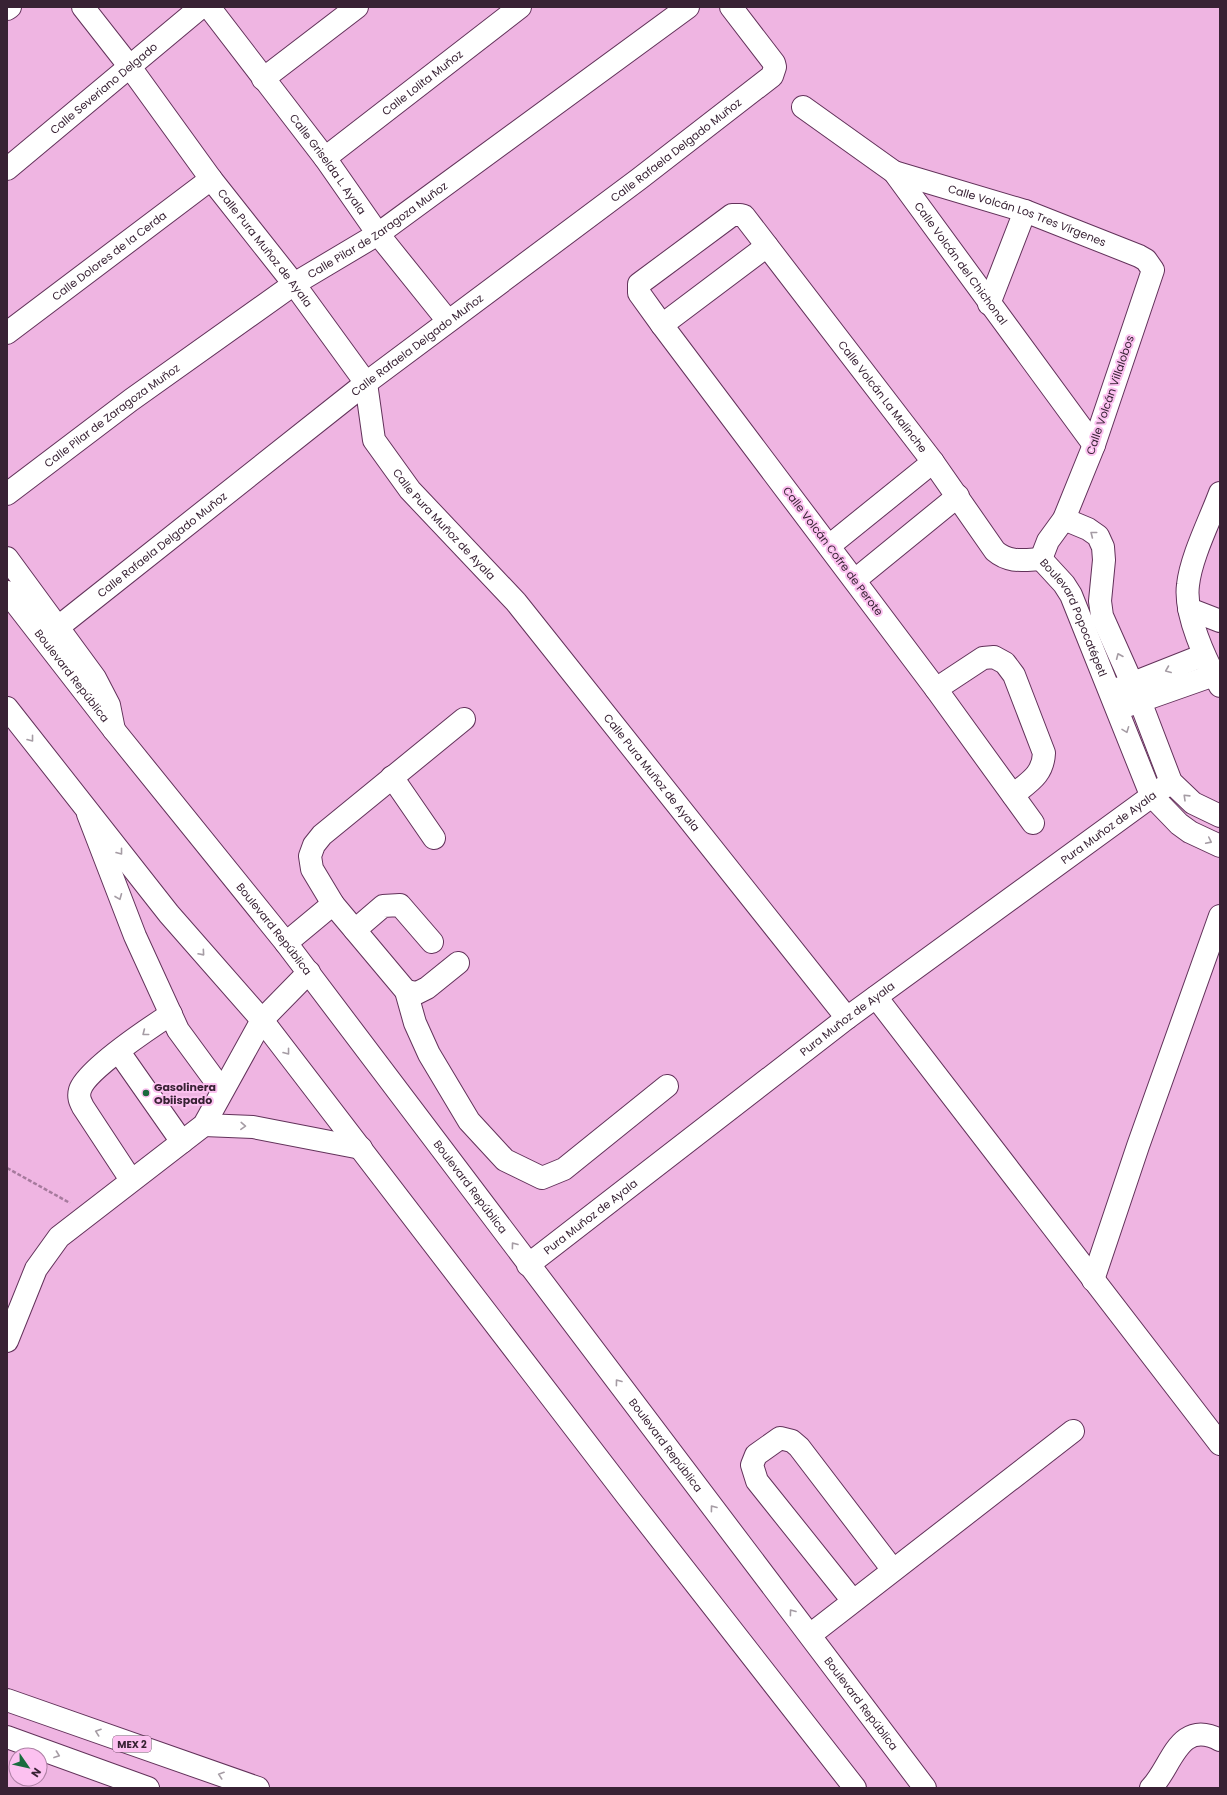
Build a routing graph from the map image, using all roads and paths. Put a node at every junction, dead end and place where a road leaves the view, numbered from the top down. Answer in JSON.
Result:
{"nodes":[{"id":1,"x":10,"y":7,"type":"edge"},
{"id":2,"x":83,"y":7,"type":"edge"},
{"id":3,"x":201,"y":7,"type":"edge"},
{"id":4,"x":209,"y":7,"type":"edge"},
{"id":5,"x":357,"y":7,"type":"edge"},
{"id":6,"x":520,"y":7,"type":"edge"},
{"id":7,"x":688,"y":7,"type":"edge"},
{"id":8,"x":731,"y":7,"type":"edge"},
{"id":9,"x":7,"y":9,"type":"edge"},
{"id":10,"x":130,"y":68,"type":"junction"},
{"id":11,"x":263,"y":79,"type":"junction"},
{"id":12,"x":803,"y":107,"type":"dead end"},
{"id":13,"x":325,"y":158,"type":"junction"},
{"id":14,"x":7,"y":169,"type":"edge"},
{"id":15,"x":894,"y":172,"type":"junction"},
{"id":16,"x":211,"y":179,"type":"junction"},
{"id":17,"x":1025,"y":211,"type":"junction"},
{"id":18,"x":378,"y":234,"type":"junction"},
{"id":19,"x":767,"y":246,"type":"junction"},
{"id":20,"x":1153,"y":270,"type":"joint"},
{"id":21,"x":643,"y":280,"type":"joint"},
{"id":22,"x":294,"y":284,"type":"junction"},
{"id":23,"x":989,"y":304,"type":"junction"},
{"id":24,"x":448,"y":322,"type":"junction"},
{"id":25,"x":662,"y":325,"type":"junction"},
{"id":26,"x":7,"y":333,"type":"edge"},
{"id":27,"x":366,"y":383,"type":"junction"},
{"id":28,"x":1094,"y":445,"type":"junction"},
{"id":29,"x":933,"y":462,"type":"junction"},
{"id":30,"x":1220,"y":493,"type":"edge"},
{"id":31,"x":7,"y":494,"type":"edge"},
{"id":32,"x":958,"y":496,"type":"junction"},
{"id":33,"x":1064,"y":520,"type":"junction"},
{"id":34,"x":829,"y":546,"type":"junction"},
{"id":35,"x":7,"y":558,"type":"edge"},
{"id":36,"x":1041,"y":559,"type":"junction"},
{"id":37,"x":855,"y":580,"type":"junction"},
{"id":38,"x":7,"y":592,"type":"edge"},
{"id":39,"x":1189,"y":609,"type":"junction"},
{"id":40,"x":1220,"y":621,"type":"edge"},
{"id":41,"x":57,"y":628,"type":"junction"},
{"id":42,"x":1204,"y":655,"type":"junction"},
{"id":43,"x":1217,"y":681,"type":"edge"},
{"id":44,"x":936,"y":689,"type":"junction"},
{"id":45,"x":1136,"y":693,"type":"junction"},
{"id":46,"x":1114,"y":700,"type":"junction"},
{"id":47,"x":7,"y":708,"type":"edge"},
{"id":48,"x":464,"y":719,"type":"dead end"},
{"id":49,"x":114,"y":730,"type":"junction"},
{"id":50,"x":392,"y":777,"type":"junction"},
{"id":51,"x":1171,"y":782,"type":"junction"},
{"id":52,"x":1013,"y":795,"type":"junction"},
{"id":53,"x":1151,"y":795,"type":"junction"},
{"id":54,"x":86,"y":809,"type":"junction"},
{"id":55,"x":1220,"y":816,"type":"edge"},
{"id":56,"x":1033,"y":824,"type":"dead end"},
{"id":57,"x":434,"y":838,"type":"dead end"},
{"id":58,"x":1220,"y":846,"type":"edge"},
{"id":59,"x":333,"y":904,"type":"junction"},
{"id":60,"x":1220,"y":916,"type":"edge"},
{"id":61,"x":355,"y":930,"type":"junction"},
{"id":62,"x":432,"y":942,"type":"dead end"},
{"id":63,"x":286,"y":943,"type":"junction"},
{"id":64,"x":458,"y":962,"type":"dead end"},
{"id":65,"x":309,"y":972,"type":"junction"},
{"id":66,"x":406,"y":991,"type":"junction"},
{"id":67,"x":876,"y":997,"type":"junction"},
{"id":68,"x":171,"y":1014,"type":"junction"},
{"id":69,"x":847,"y":1018,"type":"junction"},
{"id":70,"x":262,"y":1020,"type":"junction"},
{"id":71,"x":119,"y":1052,"type":"junction"},
{"id":72,"x":667,"y":1086,"type":"dead end"},
{"id":73,"x":222,"y":1090,"type":"junction"},
{"id":74,"x":204,"y":1124,"type":"junction"},
{"id":75,"x":182,"y":1142,"type":"junction"},
{"id":76,"x":361,"y":1148,"type":"junction"},
{"id":77,"x":7,"y":1168,"type":"edge"},
{"id":78,"x":131,"y":1180,"type":"junction"},
{"id":79,"x":88,"y":1213,"type":"junction"},
{"id":80,"x":528,"y":1264,"type":"junction"},
{"id":81,"x":1094,"y":1280,"type":"junction"},
{"id":82,"x":8,"y":1334,"type":"edge"},
{"id":83,"x":1072,"y":1431,"type":"dead end"},
{"id":84,"x":1220,"y":1444,"type":"edge"},
{"id":85,"x":893,"y":1570,"type":"junction"},
{"id":86,"x":853,"y":1601,"type":"junction"},
{"id":87,"x":810,"y":1635,"type":"junction"},
{"id":88,"x":7,"y":1700,"type":"edge"},
{"id":89,"x":7,"y":1737,"type":"edge"},
{"id":90,"x":1220,"y":1740,"type":"edge"},
{"id":91,"x":1158,"y":1786,"type":"edge"},
{"id":92,"x":148,"y":1788,"type":"edge"},
{"id":93,"x":258,"y":1788,"type":"edge"},
{"id":94,"x":855,"y":1788,"type":"edge"},
{"id":95,"x":925,"y":1788,"type":"edge"}],
"edges":[{"from":1,"to":9,"type":"street"},
{"from":2,"to":10,"type":"street","name":"Calle Pura Muñoz de Ayala"},
{"from":3,"to":10,"type":"street","name":"Calle Severiano Delgado"},
{"from":4,"to":11,"type":"street","name":"Calle Griselda L. Ayala"},
{"from":5,"to":11,"type":"street"},
{"from":6,"to":13,"type":"street","name":"Calle Lolita Muñoz"},
{"from":7,"to":18,"type":"street","name":"Calle Pilar de Zaragoza Muñoz"},
{"from":8,"to":24,"type":"street","name":"Calle Rafaela Delgado Muñoz"},
{"from":10,"to":14,"type":"street","name":"Calle Severiano Delgado"},
{"from":10,"to":16,"type":"street","name":"Calle Pura Muñoz de Ayala"},
{"from":11,"to":13,"type":"street","name":"Calle Griselda L. Ayala"},
{"from":12,"to":15,"type":"street","name":"Calle Volcán del Chichonal"},
{"from":13,"to":18,"type":"street","name":"Calle Griselda L. Ayala"},
{"from":15,"to":17,"type":"street","name":"Calle Volcán Los Tres Vírgenes"},
{"from":15,"to":23,"type":"street","name":"Calle Volcán del Chichonal"},
{"from":16,"to":22,"type":"street","name":"Calle Pura Muñoz de Ayala"},
{"from":16,"to":26,"type":"street","name":"Calle Dolores de la Cerda"},
{"from":17,"to":20,"type":"street","name":"Calle Volcán Los Tres Vírgenes"},
{"from":17,"to":23,"type":"street"},
{"from":18,"to":22,"type":"street","name":"Calle Pilar de Zaragoza Muñoz"},
{"from":18,"to":24,"type":"street","name":"Calle Griselda L. Ayala"},
{"from":19,"to":21,"type":"street","name":"Calle Volcán La Malinche"},
{"from":19,"to":25,"type":"street"},
{"from":19,"to":29,"type":"street","name":"Calle Volcán La Malinche"},
{"from":20,"to":28,"type":"street","name":"Calle Volcán Villalobos"},
{"from":21,"to":25,"type":"street","name":"Calle Volcán Cofre de Perote"},
{"from":22,"to":27,"type":"street","name":"Calle Pura Muñoz de Ayala"},
{"from":22,"to":31,"type":"street","name":"Calle Pilar de Zaragoza Muñoz"},
{"from":23,"to":28,"type":"street","name":"Calle Volcán del Chichonal"},
{"from":24,"to":27,"type":"street","name":"Calle Rafaela Delgado Muñoz"},
{"from":25,"to":34,"type":"street","name":"Calle Volcán Cofre de Perote"},
{"from":27,"to":41,"type":"street","name":"Calle Rafaela Delgado Muñoz"},
{"from":27,"to":69,"type":"street","name":"Calle Pura Muñoz de Ayala"},
{"from":28,"to":33,"type":"street","name":"Calle Volcán Villalobos"},
{"from":29,"to":32,"type":"street","name":"Calle Volcán La Malinche"},
{"from":29,"to":34,"type":"street"},
{"from":30,"to":39,"type":"street"},
{"from":32,"to":36,"type":"street","name":"Calle Volcán La Malinche"},
{"from":32,"to":37,"type":"street"},
{"from":33,"to":36,"type":"street","name":"Boulevard Popocatépetl"},
{"from":45,"to":33,"type":"street","name":"Boulevard Popocatépetl","one_way":true},
{"from":34,"to":37,"type":"street","name":"Calle Volcán Cofre de Perote"},
{"from":35,"to":41,"type":"street"},
{"from":36,"to":46,"type":"street","name":"Boulevard Popocatépetl"},
{"from":37,"to":44,"type":"street","name":"Calle Volcán Cofre de Perote"},
{"from":38,"to":49,"type":"street","name":"Boulevard República"},
{"from":39,"to":40,"type":"street"},
{"from":39,"to":42,"type":"street"},
{"from":41,"to":49,"type":"street"},
{"from":42,"to":43,"type":"street"},
{"from":42,"to":45,"type":"street","one_way":true},
{"from":43,"to":45,"type":"street"},
{"from":44,"to":52,"type":"street","name":"Calle Volcán Cofre de Perote"},
{"from":44,"to":52,"type":"street"},
{"from":45,"to":46,"type":"street"},
{"from":45,"to":51,"type":"street","name":"Boulevard Popocatépetl"},
{"from":46,"to":53,"type":"street","name":"Boulevard Popocatépetl","one_way":true},
{"from":47,"to":54,"type":"street","one_way":true},
{"from":48,"to":50,"type":"street"},
{"from":49,"to":63,"type":"street","name":"Boulevard República"},
{"from":50,"to":57,"type":"street"},
{"from":50,"to":59,"type":"street"},
{"from":51,"to":53,"type":"street","name":"Pura Muñoz de Ayala"},
{"from":55,"to":51,"type":"street","name":"Boulevard Popocatépetl","one_way":true},
{"from":52,"to":56,"type":"street","name":"Calle Volcán Cofre de Perote"},
{"from":53,"to":58,"type":"street","name":"Boulevard Popocatépetl","one_way":true},
{"from":53,"to":67,"type":"street","name":"Pura Muñoz de Ayala"},
{"from":54,"to":68,"type":"street","one_way":true},
{"from":54,"to":70,"type":"street","one_way":true},
{"from":59,"to":61,"type":"street"},
{"from":59,"to":63,"type":"street"},
{"from":60,"to":81,"type":"street"},
{"from":61,"to":62,"type":"street"},
{"from":61,"to":66,"type":"street"},
{"from":63,"to":65,"type":"street","name":"Boulevard República"},
{"from":64,"to":66,"type":"street"},
{"from":65,"to":70,"type":"street"},
{"from":80,"to":65,"type":"street","name":"Boulevard República","one_way":true},
{"from":66,"to":72,"type":"street"},
{"from":67,"to":69,"type":"street","name":"Pura Muñoz de Ayala"},
{"from":67,"to":81,"type":"street"},
{"from":68,"to":71,"type":"street","one_way":true},
{"from":68,"to":73,"type":"street"},
{"from":69,"to":80,"type":"street","name":"Pura Muñoz de Ayala"},
{"from":70,"to":73,"type":"street"},
{"from":70,"to":76,"type":"street","one_way":true},
{"from":71,"to":75,"type":"street"},
{"from":71,"to":78,"type":"street"},
{"from":73,"to":74,"type":"street"},
{"from":74,"to":75,"type":"street"},
{"from":74,"to":76,"type":"street","one_way":true},
{"from":75,"to":78,"type":"street"},
{"from":76,"to":94,"type":"street"},
{"from":77,"to":79,"type":"path"},
{"from":78,"to":79,"type":"street"},
{"from":79,"to":82,"type":"street"},
{"from":87,"to":80,"type":"street","name":"Boulevard República","one_way":true},
{"from":81,"to":84,"type":"street"},
{"from":83,"to":85,"type":"street"},
{"from":85,"to":86,"type":"street"},
{"from":85,"to":86,"type":"street"},
{"from":86,"to":87,"type":"street"},
{"from":87,"to":95,"type":"street","name":"Boulevard República"},
{"from":93,"to":88,"type":"street","number":"MEX 2","one_way":true},
{"from":89,"to":92,"type":"street","one_way":true},
{"from":90,"to":91,"type":"street"}]}
